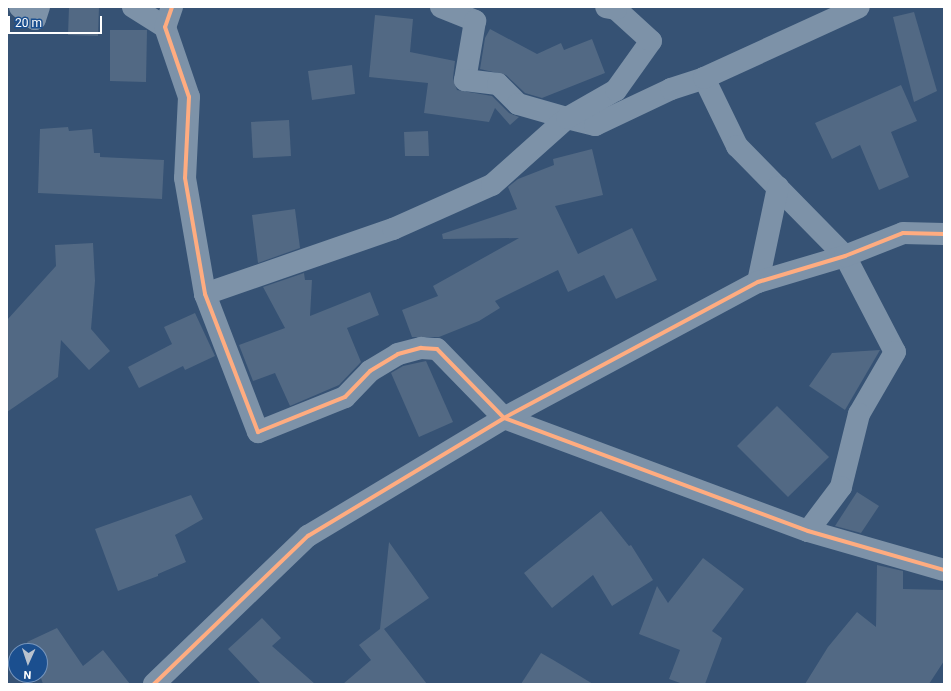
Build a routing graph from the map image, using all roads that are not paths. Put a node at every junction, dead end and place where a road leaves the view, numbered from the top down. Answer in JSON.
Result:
{"nodes":[{"id":1,"x":20,"y":7,"type":"edge"},
{"id":2,"x":40,"y":7,"type":"edge"},
{"id":3,"x":132,"y":7,"type":"edge"},
{"id":4,"x":441,"y":7,"type":"edge"},
{"id":5,"x":606,"y":7,"type":"edge"},
{"id":6,"x":859,"y":7,"type":"edge"},
{"id":7,"x":168,"y":17,"type":"edge"},
{"id":8,"x":704,"y":78,"type":"junction"},
{"id":9,"x":567,"y":118,"type":"junction"},
{"id":10,"x":778,"y":188,"type":"junction"},
{"id":11,"x":944,"y":234,"type":"edge"},
{"id":12,"x":845,"y":256,"type":"junction"},
{"id":13,"x":758,"y":282,"type":"junction"},
{"id":14,"x":205,"y":294,"type":"junction"},
{"id":15,"x":504,"y":418,"type":"junction"},
{"id":16,"x":808,"y":531,"type":"junction"},
{"id":17,"x":944,"y":570,"type":"edge"},
{"id":18,"x":154,"y":684,"type":"edge"}],
"edges":[{"from":1,"to":2,"type":"street"},
{"from":3,"to":7,"type":"street"},
{"from":4,"to":9,"type":"street"},
{"from":5,"to":9,"type":"street"},
{"from":6,"to":8,"type":"street"},
{"from":7,"to":14,"type":"street"},
{"from":8,"to":9,"type":"street"},
{"from":8,"to":10,"type":"street"},
{"from":9,"to":14,"type":"street"},
{"from":10,"to":12,"type":"street"},
{"from":10,"to":13,"type":"street"},
{"from":11,"to":12,"type":"street"},
{"from":12,"to":13,"type":"street"},
{"from":12,"to":16,"type":"street"},
{"from":13,"to":15,"type":"street"},
{"from":14,"to":15,"type":"street"},
{"from":15,"to":16,"type":"street"},
{"from":15,"to":18,"type":"street"},
{"from":16,"to":17,"type":"street"}]}
